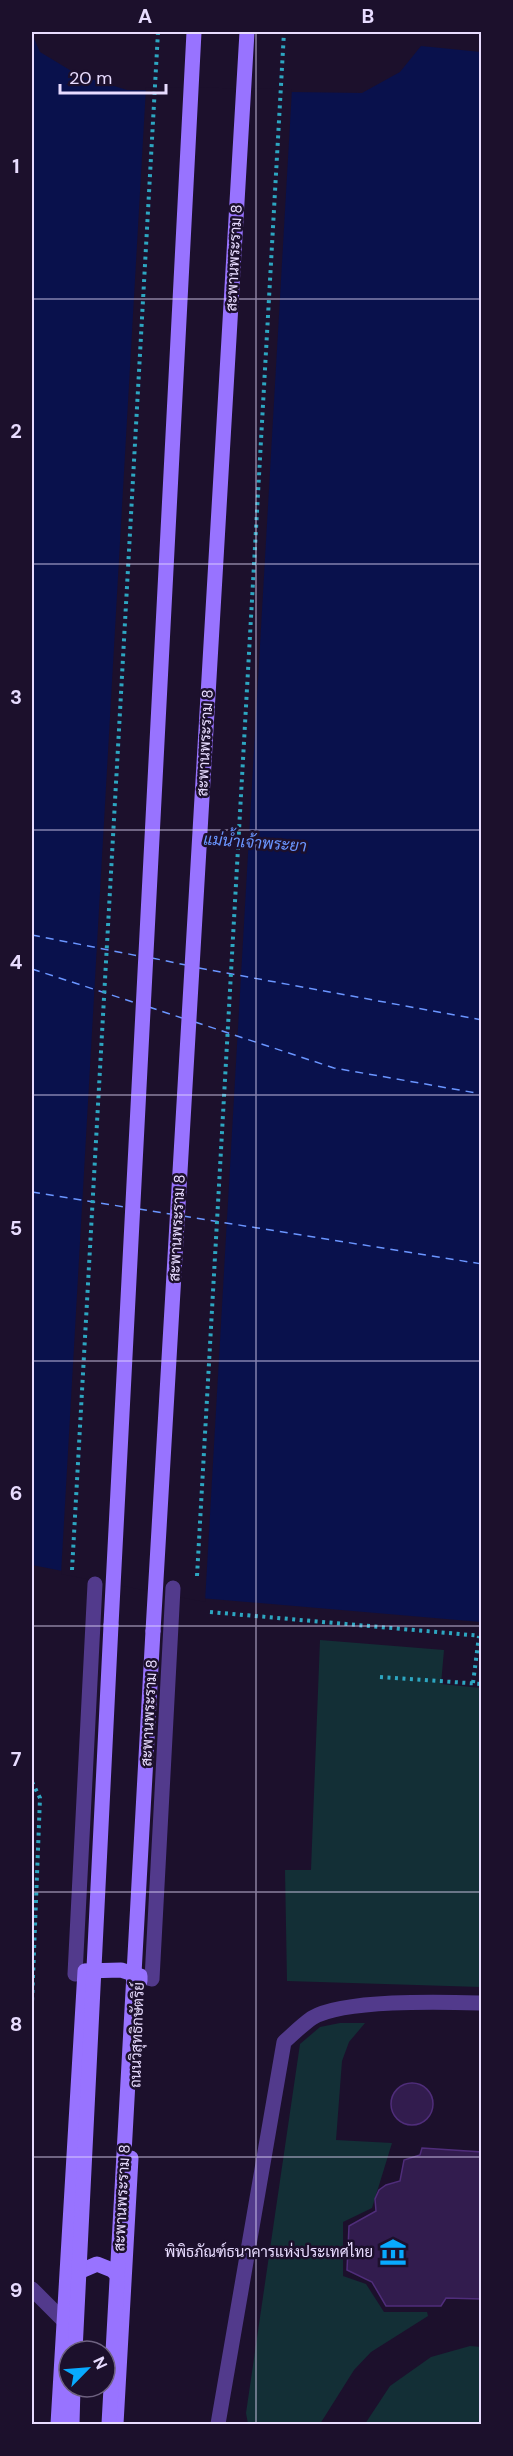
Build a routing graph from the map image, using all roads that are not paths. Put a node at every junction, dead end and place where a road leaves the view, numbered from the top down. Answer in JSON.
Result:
{"nodes":[{"id":1,"x":194,"y":32,"type":"edge"},
{"id":2,"x":247,"y":32,"type":"edge"},
{"id":3,"x":95,"y":1584,"type":"dead end"},
{"id":4,"x":173,"y":1588,"type":"dead end"},
{"id":5,"x":85,"y":1971,"type":"junction"},
{"id":6,"x":140,"y":1976,"type":"junction"},
{"id":7,"x":482,"y":2003,"type":"edge"},
{"id":8,"x":67,"y":2278,"type":"junction"},
{"id":9,"x":125,"y":2283,"type":"junction"},
{"id":10,"x":32,"y":2289,"type":"edge"},
{"id":11,"x":64,"y":2320,"type":"junction"},
{"id":12,"x":76,"y":2339,"type":"edge"},
{"id":13,"x":73,"y":2399,"type":"edge"},
{"id":14,"x":58,"y":2424,"type":"edge"},
{"id":15,"x":72,"y":2424,"type":"edge"},
{"id":16,"x":109,"y":2424,"type":"edge"},
{"id":17,"x":116,"y":2424,"type":"edge"},
{"id":18,"x":218,"y":2424,"type":"edge"}],
"edges":[{"from":1,"to":12,"type":"main road","bridge":true},
{"from":2,"to":16,"type":"main road","name":"สะพานพระราม 8","bridge":true},
{"from":3,"to":5,"type":"street"},
{"from":4,"to":6,"type":"street"},
{"from":5,"to":6,"type":"main road","name":"ถนนวิสุทธิกษัตริย์"},
{"from":5,"to":8,"type":"main road"},
{"from":6,"to":9,"type":"main road","name":"ถนนวิสุทธิกษัตริย์"},
{"from":7,"to":18,"type":"street"},
{"from":8,"to":9,"type":"main road"},
{"from":8,"to":11,"type":"main road"},
{"from":9,"to":17,"type":"main road","name":"ถนนวิสุทธิกษัตริย์"},
{"from":10,"to":11,"type":"street"},
{"from":11,"to":14,"type":"main road"},
{"from":13,"to":15,"type":"main road"}]}
